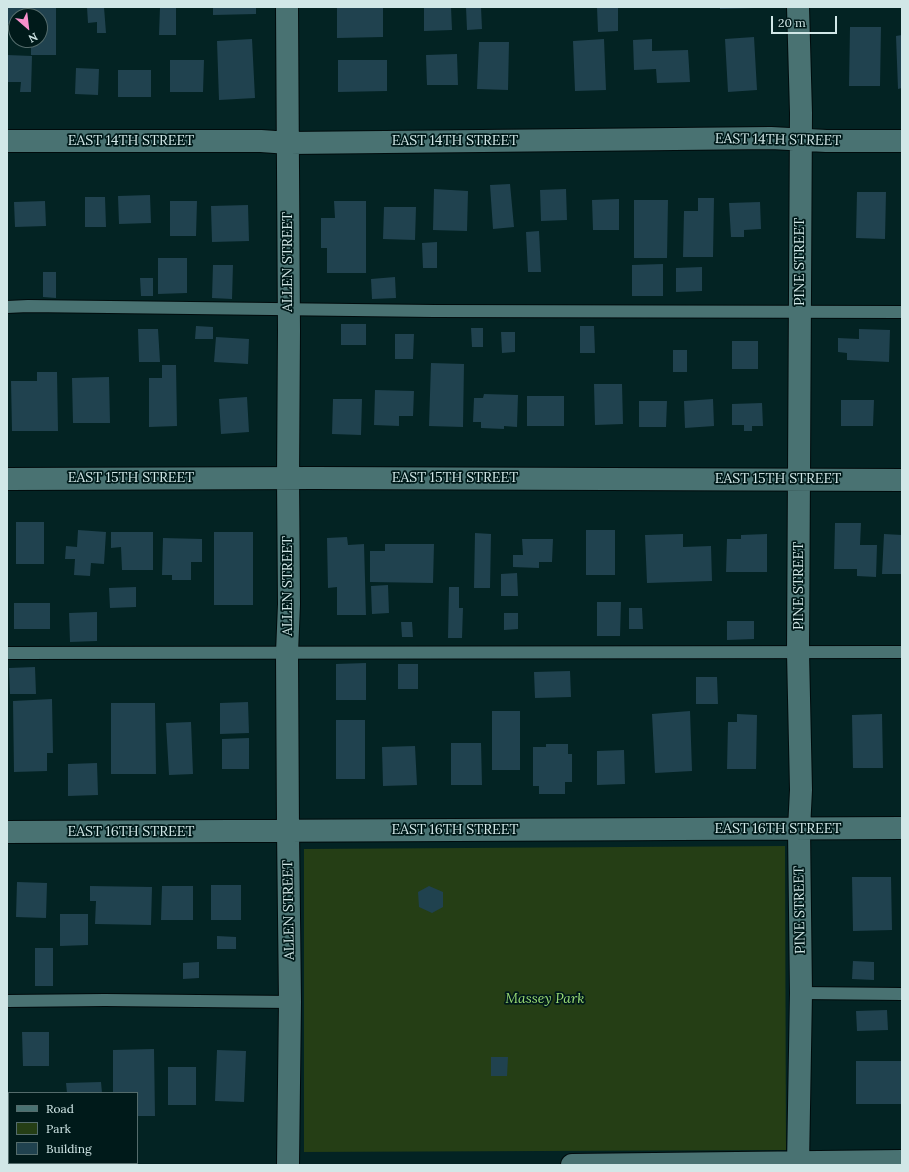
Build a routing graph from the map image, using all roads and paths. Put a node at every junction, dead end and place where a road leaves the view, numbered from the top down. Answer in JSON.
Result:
{"nodes":[{"id":1,"x":287,"y":7,"type":"edge"},
{"id":2,"x":798,"y":7,"type":"edge"},
{"id":3,"x":7,"y":141,"type":"edge"},
{"id":4,"x":800,"y":141,"type":"junction"},
{"id":5,"x":902,"y":141,"type":"edge"},
{"id":6,"x":289,"y":143,"type":"junction"},
{"id":7,"x":7,"y":307,"type":"edge"},
{"id":8,"x":288,"y":308,"type":"junction"},
{"id":9,"x":800,"y":312,"type":"junction"},
{"id":10,"x":902,"y":312,"type":"edge"},
{"id":11,"x":288,"y":478,"type":"junction"},
{"id":12,"x":7,"y":479,"type":"edge"},
{"id":13,"x":800,"y":480,"type":"junction"},
{"id":14,"x":902,"y":480,"type":"edge"},
{"id":15,"x":798,"y":652,"type":"junction"},
{"id":16,"x":902,"y":652,"type":"edge"},
{"id":17,"x":7,"y":653,"type":"edge"},
{"id":18,"x":287,"y":653,"type":"junction"},
{"id":19,"x":902,"y":828,"type":"edge"},
{"id":20,"x":799,"y":829,"type":"junction"},
{"id":21,"x":288,"y":831,"type":"junction"},
{"id":22,"x":7,"y":832,"type":"edge"},
{"id":23,"x":801,"y":993,"type":"junction"},
{"id":24,"x":902,"y":994,"type":"edge"},
{"id":25,"x":7,"y":1001,"type":"edge"},
{"id":26,"x":290,"y":1002,"type":"junction"},
{"id":27,"x":902,"y":1161,"type":"edge"},
{"id":28,"x":798,"y":1164,"type":"edge"},
{"id":29,"x":288,"y":1165,"type":"edge"},
{"id":30,"x":572,"y":1165,"type":"edge"}],
"edges":[{"from":1,"to":6,"type":"street","name":"ALLEN STREET"},
{"from":2,"to":4,"type":"street","name":"PINE STREET"},
{"from":3,"to":6,"type":"street","name":"EAST 14TH STREET"},
{"from":4,"to":5,"type":"street","name":"EAST 14TH STREET"},
{"from":4,"to":6,"type":"street","name":"EAST 14TH STREET"},
{"from":4,"to":9,"type":"street","name":"PINE STREET"},
{"from":6,"to":8,"type":"street","name":"ALLEN STREET"},
{"from":7,"to":8,"type":"lane"},
{"from":8,"to":9,"type":"lane"},
{"from":8,"to":11,"type":"street","name":"ALLEN STREET"},
{"from":9,"to":10,"type":"lane"},
{"from":9,"to":13,"type":"street","name":"PINE STREET"},
{"from":11,"to":12,"type":"street","name":"EAST 15TH STREET"},
{"from":11,"to":13,"type":"street","name":"EAST 15TH STREET"},
{"from":11,"to":18,"type":"street","name":"ALLEN STREET"},
{"from":13,"to":14,"type":"street","name":"EAST 15TH STREET"},
{"from":13,"to":15,"type":"street","name":"PINE STREET"},
{"from":15,"to":16,"type":"lane"},
{"from":15,"to":18,"type":"lane"},
{"from":15,"to":20,"type":"street","name":"PINE STREET"},
{"from":17,"to":18,"type":"lane"},
{"from":18,"to":21,"type":"street","name":"ALLEN STREET"},
{"from":19,"to":20,"type":"street","name":"EAST 16TH STREET"},
{"from":20,"to":21,"type":"street","name":"EAST 16TH STREET"},
{"from":20,"to":23,"type":"street","name":"PINE STREET"},
{"from":21,"to":22,"type":"street","name":"EAST 16TH STREET"},
{"from":21,"to":26,"type":"street","name":"ALLEN STREET"},
{"from":23,"to":24,"type":"lane"},
{"from":23,"to":28,"type":"street","name":"PINE STREET"},
{"from":25,"to":26,"type":"lane"},
{"from":26,"to":29,"type":"street","name":"ALLEN STREET"},
{"from":27,"to":28,"type":"street"},
{"from":28,"to":30,"type":"street"}]}
